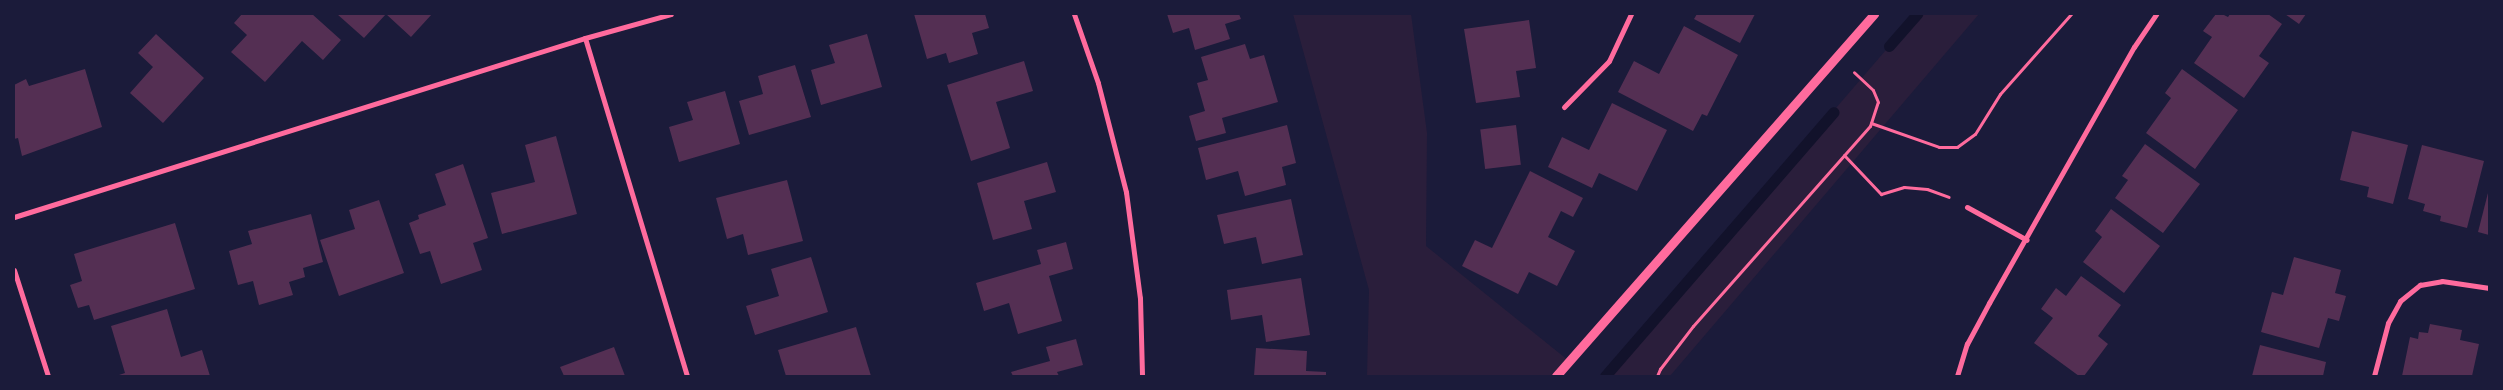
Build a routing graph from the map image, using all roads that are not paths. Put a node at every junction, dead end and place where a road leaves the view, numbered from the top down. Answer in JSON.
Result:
{"nodes":[{"id":1,"x":671,"y":14,"type":"edge"},
{"id":2,"x":1074,"y":14,"type":"edge"},
{"id":3,"x":1632,"y":14,"type":"edge"},
{"id":4,"x":1874,"y":14,"type":"edge"},
{"id":5,"x":2156,"y":14,"type":"edge"},
{"id":6,"x":585,"y":38,"type":"junction"},
{"id":7,"x":1564,"y":107,"type":"dead end"},
{"id":8,"x":1967,"y":207,"type":"road end"},
{"id":9,"x":14,"y":217,"type":"edge"},
{"id":10,"x":2027,"y":240,"type":"junction"},
{"id":11,"x":14,"y":270,"type":"edge"},
{"id":12,"x":2489,"y":288,"type":"edge"},
{"id":13,"x":48,"y":376,"type":"edge"},
{"id":14,"x":687,"y":376,"type":"edge"},
{"id":15,"x":1142,"y":376,"type":"edge"},
{"id":16,"x":1556,"y":376,"type":"edge"},
{"id":17,"x":1958,"y":376,"type":"edge"},
{"id":18,"x":2374,"y":376,"type":"edge"}],
"edges":[{"from":1,"to":6,"type":"street"},
{"from":2,"to":15,"type":"street"},
{"from":3,"to":7,"type":"street"},
{"from":4,"to":16,"type":"street"},
{"from":5,"to":10,"type":"street"},
{"from":6,"to":9,"type":"street"},
{"from":6,"to":14,"type":"street"},
{"from":8,"to":10,"type":"street"},
{"from":10,"to":17,"type":"street"},
{"from":11,"to":13,"type":"street"},
{"from":12,"to":18,"type":"street"}]}
